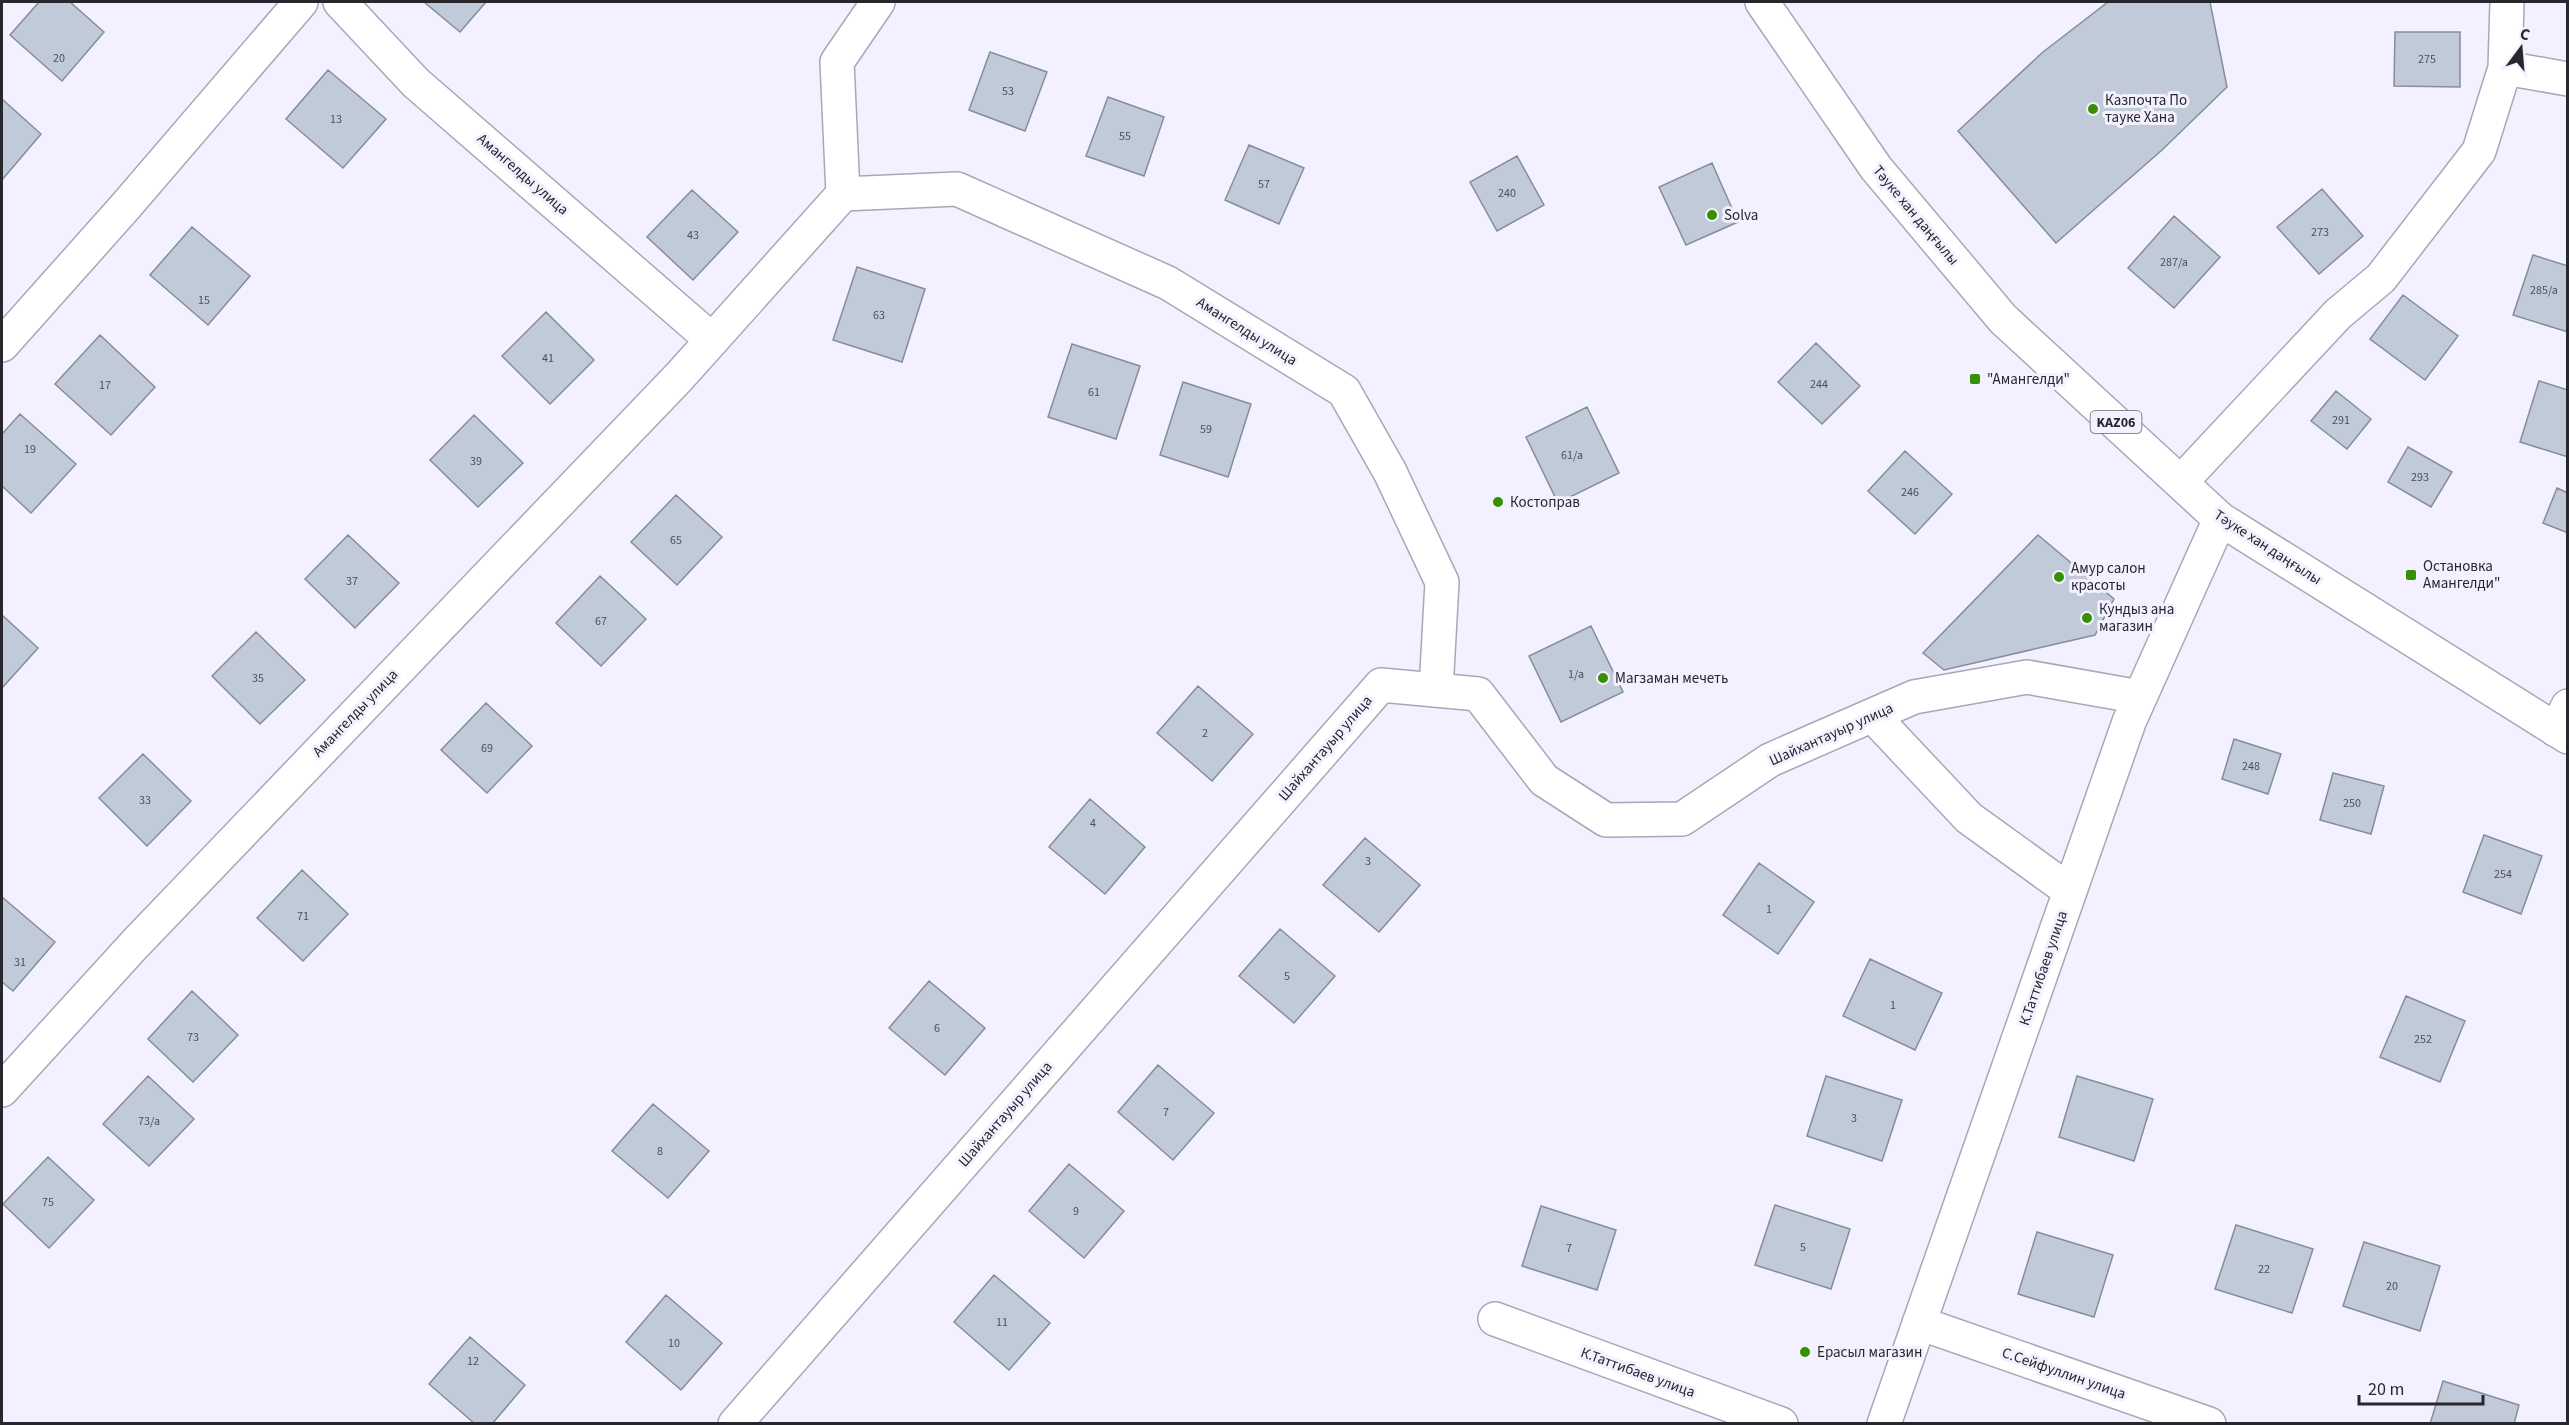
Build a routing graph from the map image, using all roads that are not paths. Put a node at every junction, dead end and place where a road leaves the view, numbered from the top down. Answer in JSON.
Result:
{"nodes":[{"id":1,"x":301,"y":2,"type":"edge"},
{"id":2,"x":340,"y":2,"type":"edge"},
{"id":3,"x":878,"y":2,"type":"edge"},
{"id":4,"x":1762,"y":2,"type":"edge"},
{"id":5,"x":2507,"y":2,"type":"edge"},
{"id":6,"x":2505,"y":68,"type":"junction"},
{"id":7,"x":2568,"y":79,"type":"edge"},
{"id":8,"x":843,"y":194,"type":"junction"},
{"id":9,"x":712,"y":340,"type":"junction"},
{"id":10,"x":2,"y":345,"type":"edge"},
{"id":11,"x":2181,"y":482,"type":"junction"},
{"id":12,"x":2220,"y":519,"type":"junction"},
{"id":13,"x":1436,"y":690,"type":"junction"},
{"id":14,"x":2140,"y":697,"type":"junction"},
{"id":15,"x":1873,"y":716,"type":"junction"},
{"id":16,"x":2564,"y":724,"type":"edge"},
{"id":17,"x":2070,"y":891,"type":"junction"},
{"id":18,"x":2,"y":1090,"type":"edge"},
{"id":19,"x":1495,"y":1319,"type":"dead end"},
{"id":20,"x":1919,"y":1323,"type":"junction"},
{"id":21,"x":735,"y":1424,"type":"edge"},
{"id":22,"x":1782,"y":1424,"type":"edge"},
{"id":23,"x":1884,"y":1424,"type":"edge"},
{"id":24,"x":2209,"y":1424,"type":"edge"}],
"edges":[{"from":1,"to":10,"type":"street"},
{"from":2,"to":9,"type":"street","name":"Амангелды улица"},
{"from":3,"to":8,"type":"street"},
{"from":4,"to":11,"type":"street","name":"Тәуке хан даңғылы","number":"KАZ06"},
{"from":5,"to":6,"type":"street"},
{"from":6,"to":7,"type":"street"},
{"from":6,"to":11,"type":"street"},
{"from":8,"to":9,"type":"street","name":"Амангелды улица"},
{"from":8,"to":13,"type":"street","name":"Амангелды улица"},
{"from":9,"to":18,"type":"street","name":"Амангелды улица"},
{"from":11,"to":12,"type":"street","name":"Тәуке хан даңғылы","number":"KАZ06"},
{"from":12,"to":14,"type":"street","name":"К.Таттибаев улица"},
{"from":12,"to":16,"type":"street","name":"Тәуке хан даңғылы","number":"KАZ06"},
{"from":13,"to":15,"type":"street","name":"Шайхантауыр улица"},
{"from":13,"to":21,"type":"street","name":"Шайхантауыр улица"},
{"from":14,"to":15,"type":"street","name":"Шайхантауыр улица"},
{"from":14,"to":17,"type":"street","name":"К.Таттибаев улица"},
{"from":15,"to":17,"type":"street"},
{"from":17,"to":20,"type":"street","name":"К.Таттибаев улица"},
{"from":19,"to":22,"type":"street","name":"К.Таттибаев улица"},
{"from":20,"to":23,"type":"street","name":"К.Таттибаев улица"},
{"from":20,"to":24,"type":"street","name":"С.Сейфуллин улица"}]}
